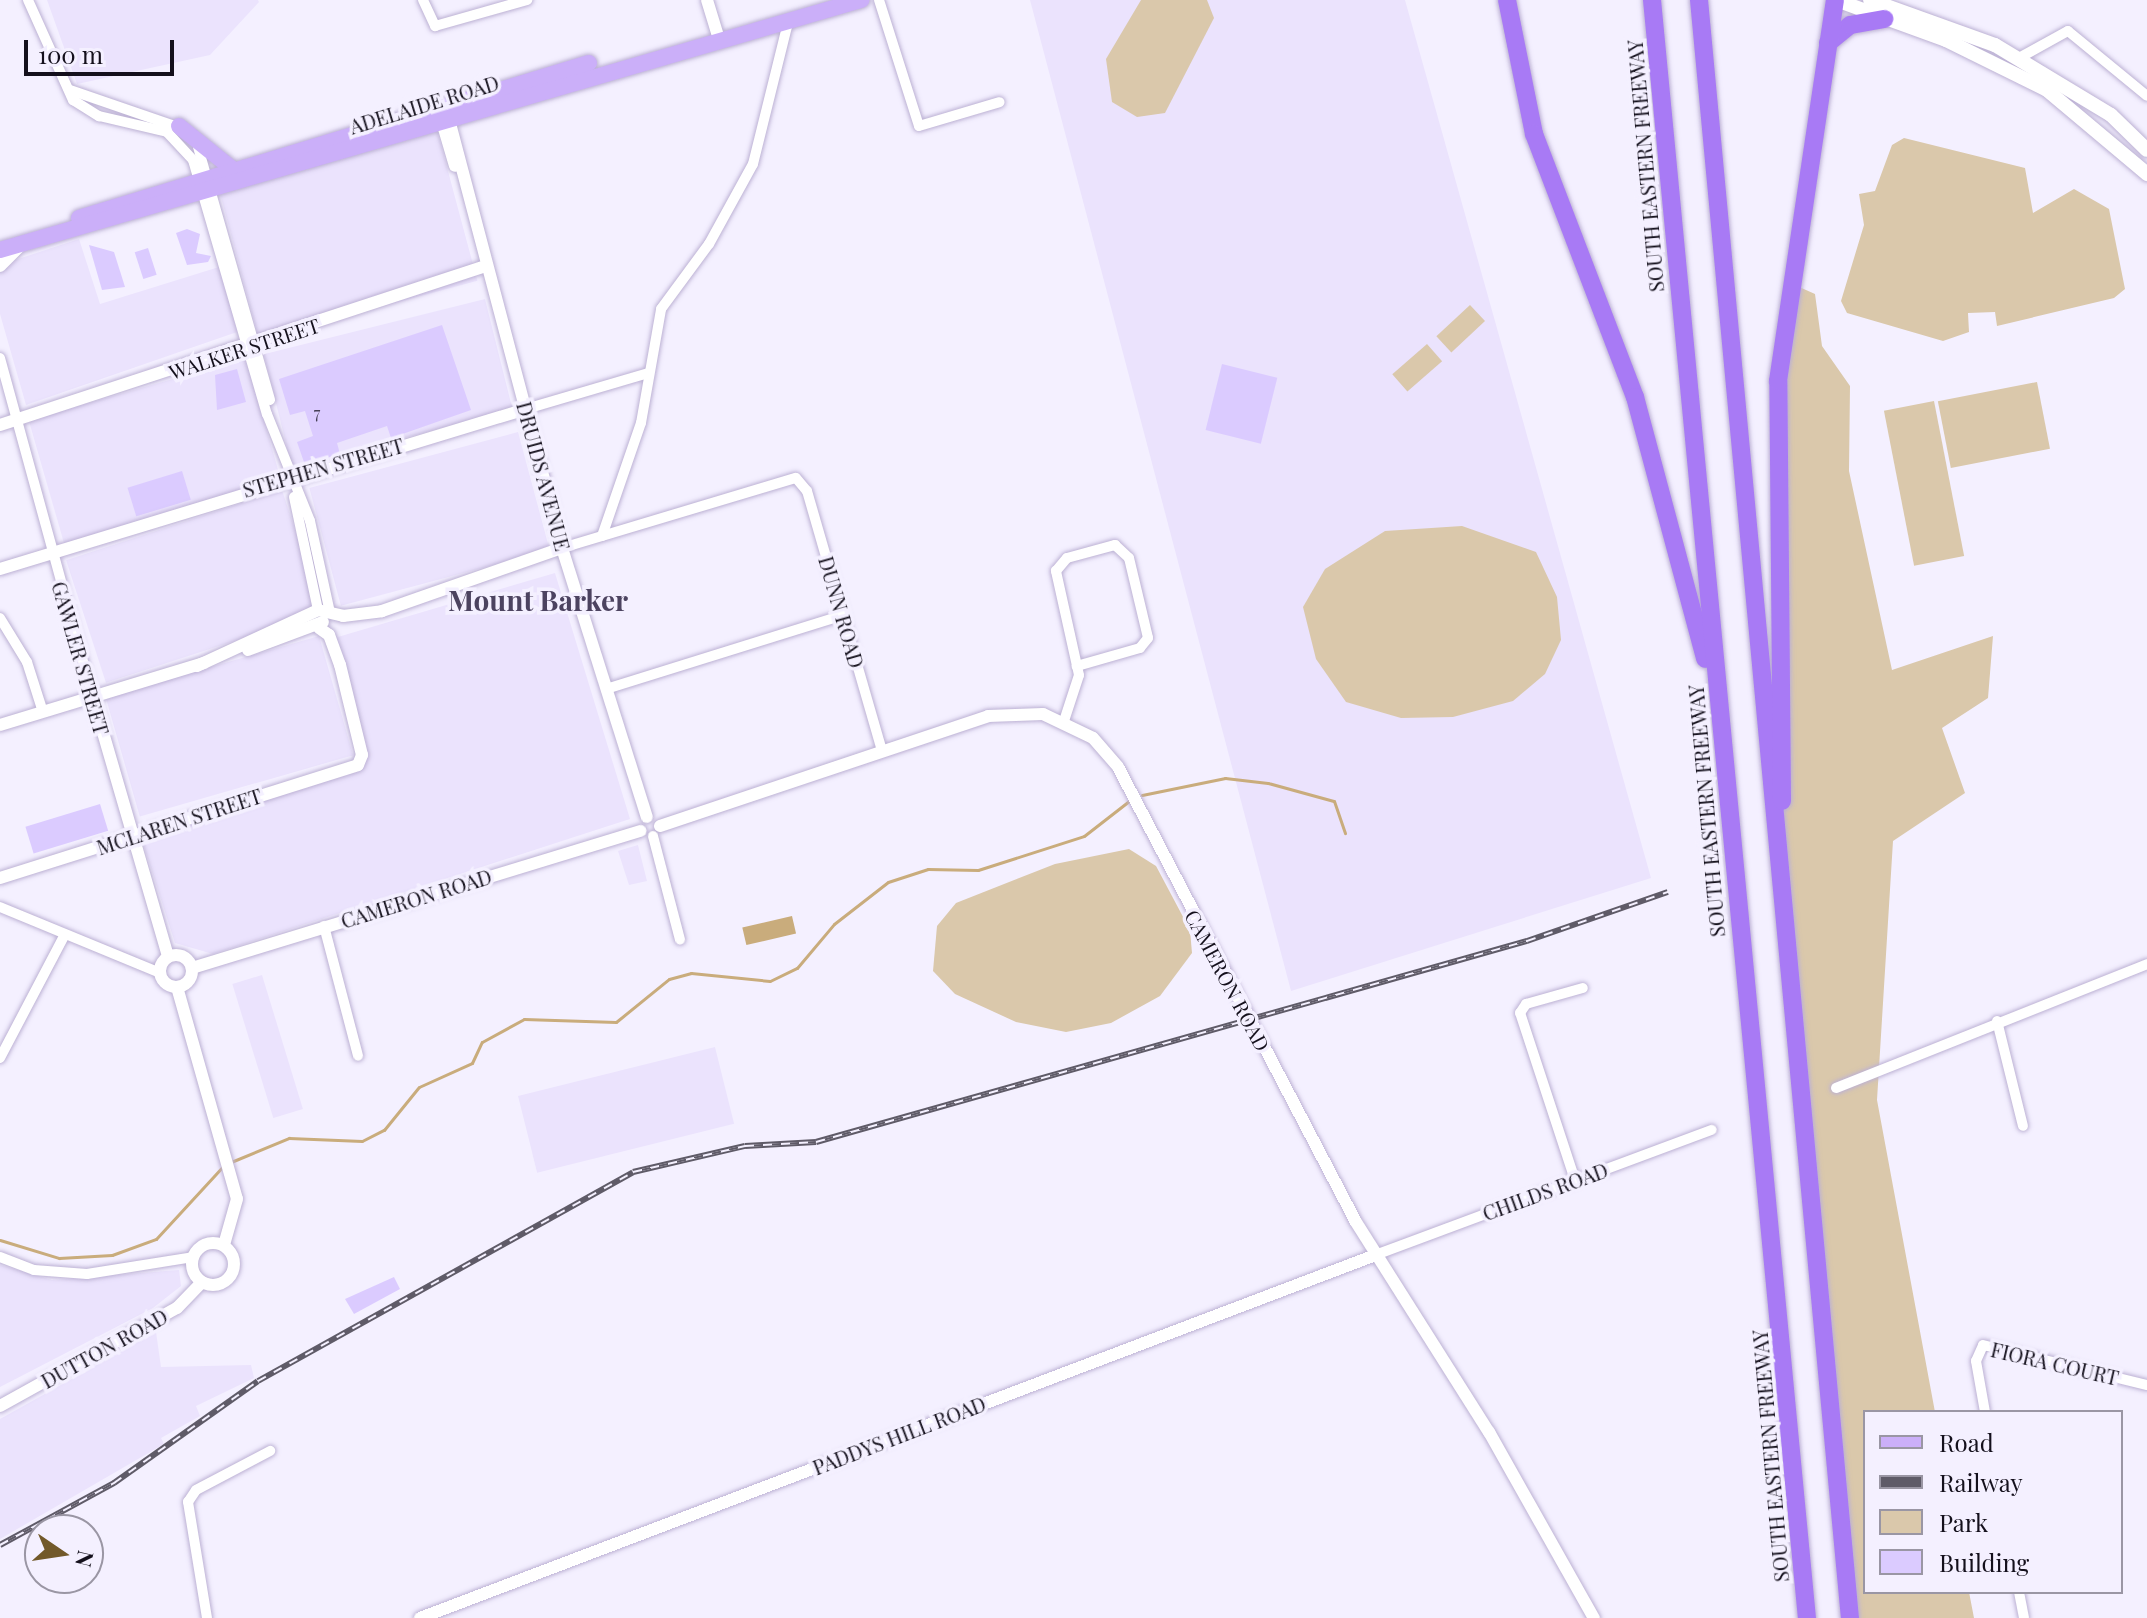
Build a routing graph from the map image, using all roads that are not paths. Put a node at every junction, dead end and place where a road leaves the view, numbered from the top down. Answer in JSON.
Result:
{"nodes":[{"id":1,"x":28,"y":0,"type":"edge"},
{"id":2,"x":423,"y":0,"type":"edge"},
{"id":3,"x":527,"y":0,"type":"edge"},
{"id":4,"x":707,"y":0,"type":"edge"},
{"id":5,"x":818,"y":0,"type":"edge"},
{"id":6,"x":861,"y":0,"type":"edge"},
{"id":7,"x":879,"y":0,"type":"edge"},
{"id":8,"x":1652,"y":0,"type":"edge"},
{"id":9,"x":1699,"y":0,"type":"edge"},
{"id":10,"x":1835,"y":0,"type":"edge"},
{"id":11,"x":1870,"y":0,"type":"edge"},
{"id":12,"x":1507,"y":1,"type":"edge"},
{"id":13,"x":789,"y":19,"type":"junction"},
{"id":14,"x":1884,"y":19,"type":"junction"},
{"id":15,"x":717,"y":33,"type":"junction"},
{"id":16,"x":1828,"y":43,"type":"junction"},
{"id":17,"x":2019,"y":58,"type":"junction"},
{"id":18,"x":65,"y":87,"type":"junction"},
{"id":19,"x":2147,"y":96,"type":"edge"},
{"id":20,"x":1000,"y":102,"type":"dead end"},
{"id":21,"x":443,"y":113,"type":"junction"},
{"id":22,"x":179,"y":126,"type":"junction"},
{"id":23,"x":2147,"y":150,"type":"edge"},
{"id":24,"x":235,"y":171,"type":"junction"},
{"id":25,"x":2147,"y":174,"type":"edge"},
{"id":26,"x":207,"y":187,"type":"junction"},
{"id":27,"x":0,"y":240,"type":"edge"},
{"id":28,"x":21,"y":245,"type":"junction"},
{"id":29,"x":0,"y":250,"type":"edge"},
{"id":30,"x":0,"y":266,"type":"edge"},
{"id":31,"x":486,"y":266,"type":"junction"},
{"id":32,"x":251,"y":346,"type":"junction"},
{"id":33,"x":0,"y":358,"type":"edge"},
{"id":34,"x":648,"y":373,"type":"junction"},
{"id":35,"x":526,"y":409,"type":"junction"},
{"id":36,"x":19,"y":419,"type":"junction"},
{"id":37,"x":0,"y":425,"type":"edge"},
{"id":38,"x":289,"y":476,"type":"junction"},
{"id":39,"x":602,"y":536,"type":"junction"},
{"id":40,"x":562,"y":548,"type":"junction"},
{"id":41,"x":51,"y":553,"type":"junction"},
{"id":42,"x":6,"y":567,"type":"edge"},
{"id":43,"x":324,"y":612,"type":"junction"},
{"id":44,"x":843,"y":615,"type":"junction"},
{"id":45,"x":0,"y":618,"type":"edge"},
{"id":46,"x":319,"y":628,"type":"junction"},
{"id":47,"x":197,"y":666,"type":"junction"},
{"id":48,"x":1077,"y":666,"type":"junction"},
{"id":49,"x":606,"y":689,"type":"junction"},
{"id":50,"x":93,"y":698,"type":"junction"},
{"id":51,"x":43,"y":712,"type":"junction"},
{"id":52,"x":1720,"y":720,"type":"junction"},
{"id":53,"x":1064,"y":721,"type":"junction"},
{"id":54,"x":0,"y":725,"type":"edge"},
{"id":55,"x":882,"y":750,"type":"junction"},
{"id":56,"x":651,"y":831,"type":"junction"},
{"id":57,"x":132,"y":836,"type":"junction"},
{"id":58,"x":0,"y":878,"type":"edge"},
{"id":59,"x":0,"y":907,"type":"edge"},
{"id":60,"x":1782,"y":924,"type":"junction"},
{"id":61,"x":324,"y":926,"type":"junction"},
{"id":62,"x":64,"y":936,"type":"junction"},
{"id":63,"x":680,"y":940,"type":"dead end"},
{"id":64,"x":168,"y":956,"type":"junction"},
{"id":65,"x":2147,"y":964,"type":"edge"},
{"id":66,"x":192,"y":968,"type":"junction"},
{"id":67,"x":160,"y":973,"type":"junction"},
{"id":68,"x":177,"y":987,"type":"junction"},
{"id":69,"x":1583,"y":988,"type":"dead end"},
{"id":70,"x":1997,"y":1021,"type":"junction"},
{"id":71,"x":358,"y":1056,"type":"dead end"},
{"id":72,"x":0,"y":1058,"type":"edge"},
{"id":73,"x":1836,"y":1088,"type":"dead end"},
{"id":74,"x":2023,"y":1126,"type":"dead end"},
{"id":75,"x":1712,"y":1130,"type":"dead end"},
{"id":76,"x":1575,"y":1180,"type":"junction"},
{"id":77,"x":224,"y":1245,"type":"junction"},
{"id":78,"x":1378,"y":1254,"type":"junction"},
{"id":79,"x":0,"y":1257,"type":"edge"},
{"id":80,"x":193,"y":1257,"type":"junction"},
{"id":81,"x":202,"y":1282,"type":"junction"},
{"id":82,"x":2147,"y":1385,"type":"edge"},
{"id":83,"x":0,"y":1406,"type":"edge"},
{"id":84,"x":1985,"y":1410,"type":"edge"},
{"id":85,"x":261,"y":1455,"type":"dead end"},
{"id":86,"x":2019,"y":1594,"type":"edge"},
{"id":87,"x":207,"y":1618,"type":"edge"},
{"id":88,"x":420,"y":1618,"type":"edge"},
{"id":89,"x":1594,"y":1618,"type":"edge"},
{"id":90,"x":1807,"y":1618,"type":"edge"},
{"id":91,"x":1850,"y":1618,"type":"edge"},
{"id":92,"x":2024,"y":1618,"type":"edge"}],
"edges":[{"from":1,"to":18,"type":"street"},
{"from":2,"to":3,"type":"street"},
{"from":4,"to":15,"type":"street"},
{"from":5,"to":15,"type":"main road","name":"ADELAIDE ROAD"},
{"from":6,"to":13,"type":"main road","name":"ADELAIDE ROAD"},
{"from":7,"to":20,"type":"street"},
{"from":8,"to":52,"type":"highway","name":"SOUTH EASTERN FREEWAY"},
{"from":9,"to":60,"type":"highway"},
{"from":10,"to":14,"type":"main road"},
{"from":10,"to":16,"type":"highway"},
{"from":11,"to":17,"type":"main road"},
{"from":12,"to":52,"type":"highway"},
{"from":13,"to":15,"type":"main road","name":"ADELAIDE ROAD"},
{"from":13,"to":34,"type":"street"},
{"from":14,"to":16,"type":"highway"},
{"from":14,"to":25,"type":"main road"},
{"from":15,"to":21,"type":"main road","name":"ADELAIDE ROAD"},
{"from":16,"to":60,"type":"highway"},
{"from":17,"to":19,"type":"street"},
{"from":17,"to":23,"type":"main road"},
{"from":18,"to":22,"type":"street"},
{"from":18,"to":26,"type":"street"},
{"from":21,"to":24,"type":"main road","name":"ADELAIDE ROAD"},
{"from":21,"to":26,"type":"main road","name":"ADELAIDE ROAD"},
{"from":21,"to":31,"type":"street","name":"DRUIDS AVENUE"},
{"from":22,"to":24,"type":"main road"},
{"from":22,"to":26,"type":"street"},
{"from":24,"to":26,"type":"main road","name":"ADELAIDE ROAD"},
{"from":26,"to":27,"type":"main road","name":"ADELAIDE ROAD"},
{"from":26,"to":28,"type":"main road","name":"ADELAIDE ROAD"},
{"from":26,"to":32,"type":"street"},
{"from":28,"to":29,"type":"main road","name":"ADELAIDE ROAD"},
{"from":28,"to":30,"type":"street"},
{"from":31,"to":32,"type":"street","name":"WALKER STREET"},
{"from":31,"to":35,"type":"street","name":"DRUIDS AVENUE"},
{"from":32,"to":36,"type":"street","name":"WALKER STREET"},
{"from":32,"to":38,"type":"street"},
{"from":33,"to":36,"type":"street","name":"GAWLER STREET"},
{"from":34,"to":35,"type":"street","name":"STEPHEN STREET"},
{"from":34,"to":39,"type":"street"},
{"from":35,"to":38,"type":"street","name":"STEPHEN STREET"},
{"from":35,"to":40,"type":"street","name":"DRUIDS AVENUE"},
{"from":36,"to":37,"type":"street","name":"WALKER STREET"},
{"from":36,"to":41,"type":"street","name":"GAWLER STREET"},
{"from":38,"to":41,"type":"street","name":"STEPHEN STREET"},
{"from":38,"to":43,"type":"street"},
{"from":39,"to":40,"type":"street"},
{"from":39,"to":44,"type":"street","name":"DUNN ROAD"},
{"from":40,"to":43,"type":"street"},
{"from":40,"to":49,"type":"street","name":"DRUIDS AVENUE"},
{"from":41,"to":42,"type":"street","name":"STEPHEN STREET"},
{"from":41,"to":50,"type":"street","name":"GAWLER STREET"},
{"from":43,"to":46,"type":"street"},
{"from":43,"to":47,"type":"street"},
{"from":44,"to":49,"type":"street"},
{"from":44,"to":55,"type":"street","name":"DUNN ROAD"},
{"from":45,"to":51,"type":"street"},
{"from":46,"to":47,"type":"street"},
{"from":46,"to":57,"type":"street","name":"MCLAREN STREET"},
{"from":47,"to":50,"type":"street"},
{"from":48,"to":48,"type":"street"},
{"from":48,"to":53,"type":"street"},
{"from":49,"to":56,"type":"street","name":"DRUIDS AVENUE"},
{"from":50,"to":51,"type":"street"},
{"from":50,"to":57,"type":"street","name":"GAWLER STREET"},
{"from":51,"to":54,"type":"street"},
{"from":52,"to":90,"type":"highway","name":"SOUTH EASTERN FREEWAY"},
{"from":53,"to":55,"type":"street","name":"CAMERON ROAD"},
{"from":53,"to":78,"type":"street","name":"CAMERON ROAD"},
{"from":55,"to":56,"type":"street","name":"CAMERON ROAD"},
{"from":56,"to":61,"type":"street","name":"CAMERON ROAD"},
{"from":56,"to":63,"type":"street"},
{"from":57,"to":58,"type":"street","name":"MCLAREN STREET"},
{"from":57,"to":64,"type":"street","name":"GAWLER STREET"},
{"from":59,"to":62,"type":"street"},
{"from":60,"to":91,"type":"highway"},
{"from":61,"to":66,"type":"street","name":"CAMERON ROAD"},
{"from":61,"to":71,"type":"street"},
{"from":62,"to":67,"type":"street"},
{"from":62,"to":72,"type":"street"},
{"from":64,"to":66,"type":"street"},
{"from":64,"to":67,"type":"street"},
{"from":65,"to":70,"type":"street"},
{"from":66,"to":68,"type":"street"},
{"from":67,"to":68,"type":"street"},
{"from":68,"to":77,"type":"street"},
{"from":69,"to":76,"type":"street"},
{"from":70,"to":73,"type":"street"},
{"from":70,"to":74,"type":"street"},
{"from":75,"to":76,"type":"street","name":"CHILDS ROAD"},
{"from":76,"to":78,"type":"street","name":"CHILDS ROAD"},
{"from":77,"to":80,"type":"street"},
{"from":77,"to":81,"type":"street"},
{"from":78,"to":88,"type":"street","name":"PADDYS HILL ROAD"},
{"from":78,"to":89,"type":"street","name":"CAMERON ROAD"},
{"from":79,"to":80,"type":"street"},
{"from":80,"to":81,"type":"street"},
{"from":81,"to":83,"type":"street","name":"DUTTON ROAD"},
{"from":82,"to":84,"type":"street","name":"FIORA COURT"},
{"from":85,"to":87,"type":"street"},
{"from":86,"to":92,"type":"street"}]}
